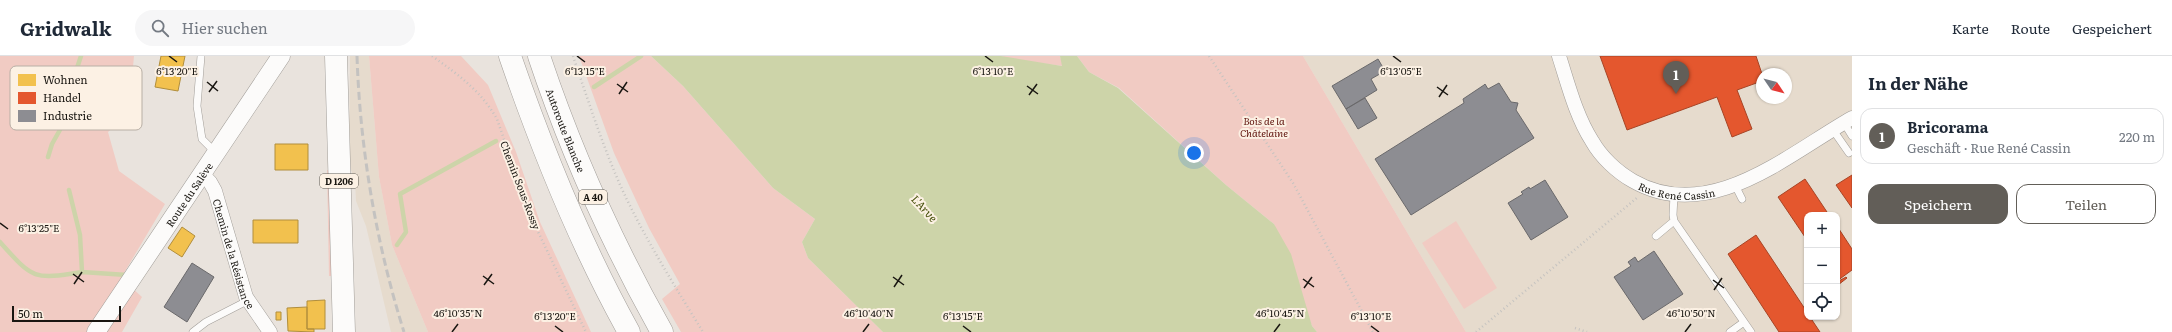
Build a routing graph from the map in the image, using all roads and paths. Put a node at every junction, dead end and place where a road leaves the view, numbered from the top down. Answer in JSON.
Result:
{"nodes":[{"id":1,"x":201,"y":56,"type":"edge"},
{"id":2,"x":281,"y":56,"type":"edge"},
{"id":3,"x":336,"y":56,"type":"edge"},
{"id":4,"x":432,"y":56,"type":"edge"},
{"id":5,"x":510,"y":56,"type":"edge"},
{"id":6,"x":539,"y":56,"type":"edge"},
{"id":7,"x":573,"y":56,"type":"edge"},
{"id":8,"x":1209,"y":56,"type":"edge"},
{"id":9,"x":1559,"y":56,"type":"edge"},
{"id":10,"x":1843,"y":124,"type":"edge"},
{"id":11,"x":1852,"y":136,"type":"edge"},
{"id":12,"x":216,"y":153,"type":"junction"},
{"id":13,"x":1849,"y":153,"type":"dead end"},
{"id":14,"x":202,"y":174,"type":"junction"},
{"id":15,"x":1735,"y":185,"type":"junction"},
{"id":16,"x":1648,"y":188,"type":"junction"},
{"id":17,"x":1674,"y":195,"type":"junction"},
{"id":18,"x":1742,"y":199,"type":"dead end"},
{"id":19,"x":1674,"y":221,"type":"junction"},
{"id":20,"x":1656,"y":236,"type":"dead end"},
{"id":21,"x":248,"y":301,"type":"junction"},
{"id":22,"x":342,"y":307,"type":"junction"},
{"id":23,"x":1744,"y":322,"type":"junction"},
{"id":24,"x":1575,"y":328,"type":"dead end"},
{"id":25,"x":96,"y":332,"type":"edge"},
{"id":26,"x":193,"y":332,"type":"edge"},
{"id":27,"x":270,"y":332,"type":"edge"},
{"id":28,"x":338,"y":332,"type":"edge"},
{"id":29,"x":344,"y":332,"type":"edge"},
{"id":30,"x":586,"y":332,"type":"edge"},
{"id":31,"x":630,"y":332,"type":"edge"},
{"id":32,"x":662,"y":332,"type":"edge"},
{"id":33,"x":703,"y":332,"type":"edge"},
{"id":34,"x":1374,"y":332,"type":"edge"},
{"id":35,"x":1476,"y":332,"type":"edge"},
{"id":36,"x":1587,"y":332,"type":"edge"},
{"id":37,"x":1730,"y":332,"type":"edge"},
{"id":38,"x":1751,"y":332,"type":"edge"}],
"edges":[{"from":1,"to":12,"type":"lane"},
{"from":2,"to":12,"type":"street","name":"Route du Salève"},
{"from":3,"to":22,"type":"main road","number":"D 1206"},
{"from":4,"to":30,"type":"path","name":"Chemin Sous-Rossy"},
{"from":5,"to":31,"type":"main road","number":"A 40"},
{"from":6,"to":32,"type":"main road","name":"Autoroute Blanche","number":"A 40"},
{"from":7,"to":33,"type":"path"},
{"from":8,"to":34,"type":"path"},
{"from":9,"to":16,"type":"street","name":"Rue René Cassin"},
{"from":10,"to":11,"type":"lane"},
{"from":10,"to":13,"type":"lane"},
{"from":10,"to":15,"type":"street","name":"Rue René Cassin"},
{"from":12,"to":14,"type":"street","name":"Route du Salève"},
{"from":14,"to":21,"type":"street","name":"Chemin de la Résistance"},
{"from":14,"to":25,"type":"street","name":"Route du Salève"},
{"from":15,"to":17,"type":"street","name":"Rue René Cassin"},
{"from":15,"to":18,"type":"lane"},
{"from":16,"to":17,"type":"street","name":"Rue René Cassin"},
{"from":16,"to":35,"type":"path"},
{"from":17,"to":19,"type":"lane"},
{"from":19,"to":20,"type":"lane"},
{"from":19,"to":23,"type":"lane"},
{"from":21,"to":26,"type":"lane"},
{"from":21,"to":27,"type":"street","name":"Chemin de la Résistance"},
{"from":22,"to":28,"type":"main road","number":"D 1206"},
{"from":22,"to":29,"type":"main road","number":"D 1206"},
{"from":23,"to":37,"type":"lane"},
{"from":23,"to":38,"type":"lane"},
{"from":24,"to":36,"type":"path"}]}
